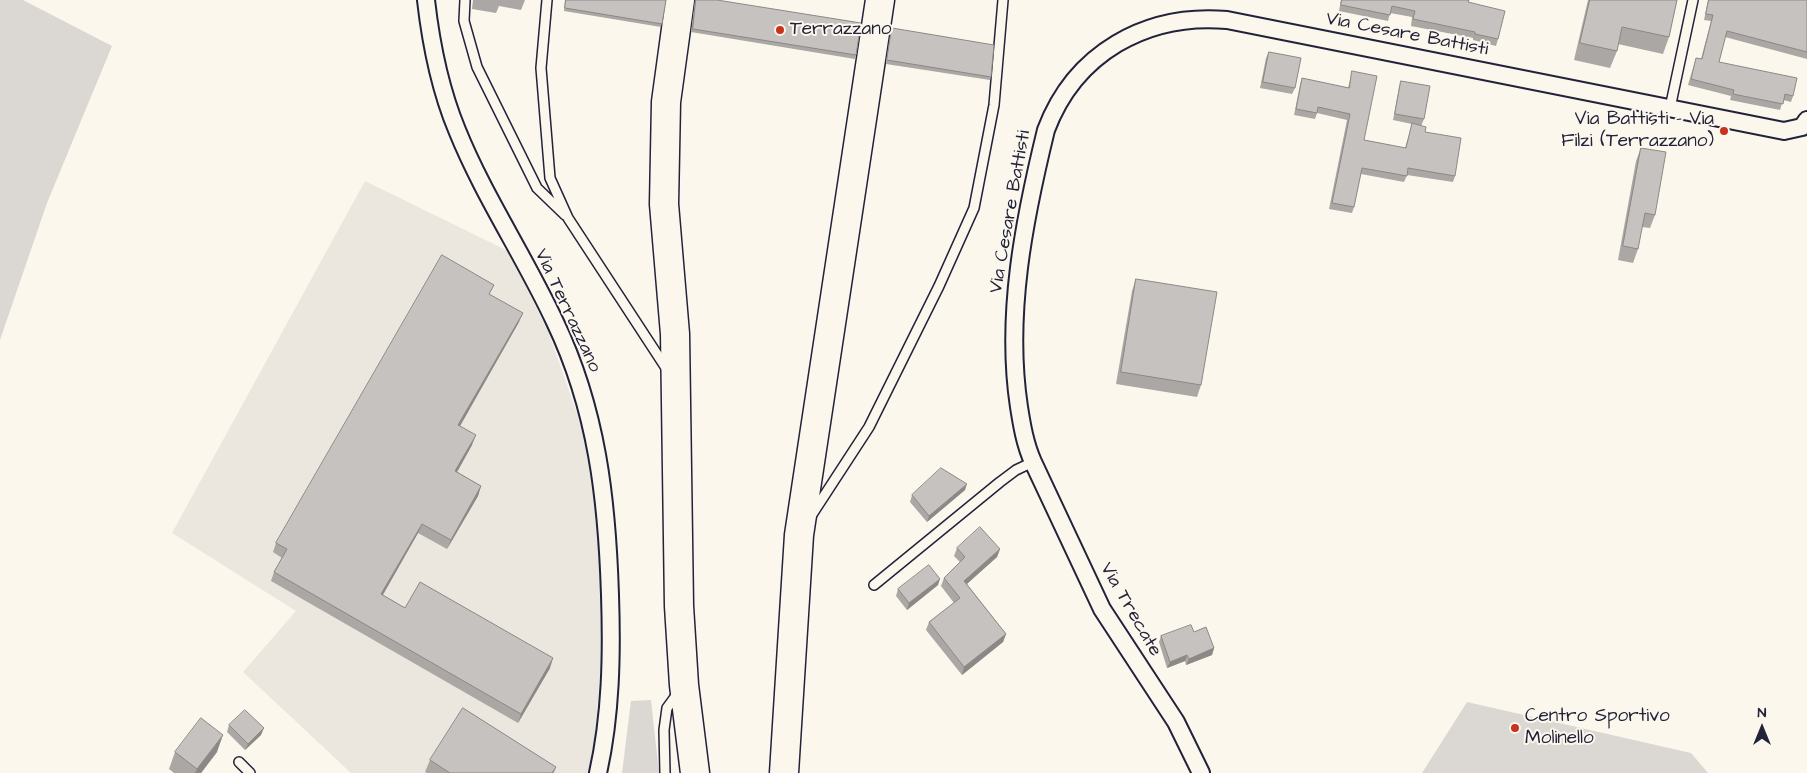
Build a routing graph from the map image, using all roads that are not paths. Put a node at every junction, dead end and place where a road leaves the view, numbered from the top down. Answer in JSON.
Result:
{"nodes":[{"id":1,"x":426,"y":0,"type":"edge"},
{"id":2,"x":465,"y":0,"type":"edge"},
{"id":3,"x":547,"y":0,"type":"edge"},
{"id":4,"x":880,"y":0,"type":"edge"},
{"id":5,"x":1003,"y":0,"type":"edge"},
{"id":6,"x":1693,"y":0,"type":"edge"},
{"id":7,"x":678,"y":9,"type":"edge"},
{"id":8,"x":1670,"y":108,"type":"junction"},
{"id":9,"x":1805,"y":127,"type":"edge"},
{"id":10,"x":568,"y":218,"type":"junction"},
{"id":11,"x":676,"y":383,"type":"junction"},
{"id":12,"x":1033,"y":462,"type":"junction"},
{"id":13,"x":799,"y":535,"type":"junction"},
{"id":14,"x":874,"y":585,"type":"dead end"},
{"id":15,"x":684,"y":685,"type":"junction"},
{"id":16,"x":239,"y":762,"type":"dead end"},
{"id":17,"x":250,"y":773,"type":"edge"},
{"id":18,"x":598,"y":773,"type":"edge"},
{"id":19,"x":665,"y":773,"type":"edge"},
{"id":20,"x":695,"y":773,"type":"edge"},
{"id":21,"x":784,"y":773,"type":"edge"},
{"id":22,"x":1201,"y":773,"type":"edge"}],
"edges":[{"from":1,"to":18,"type":"street","name":"Via Terrazzano"},
{"from":2,"to":10,"type":"lane"},
{"from":3,"to":10,"type":"lane"},
{"from":4,"to":13,"type":"highway"},
{"from":5,"to":13,"type":"lane"},
{"from":6,"to":8,"type":"lane"},
{"from":7,"to":11,"type":"highway"},
{"from":8,"to":9,"type":"street","name":"Via Cesare Battisti"},
{"from":8,"to":12,"type":"street","name":"Via Cesare Battisti"},
{"from":10,"to":11,"type":"lane"},
{"from":11,"to":15,"type":"highway"},
{"from":12,"to":14,"type":"lane"},
{"from":12,"to":22,"type":"street","name":"Via Trecate"},
{"from":13,"to":21,"type":"highway"},
{"from":15,"to":19,"type":"lane"},
{"from":15,"to":20,"type":"highway"},
{"from":16,"to":17,"type":"lane"}]}
